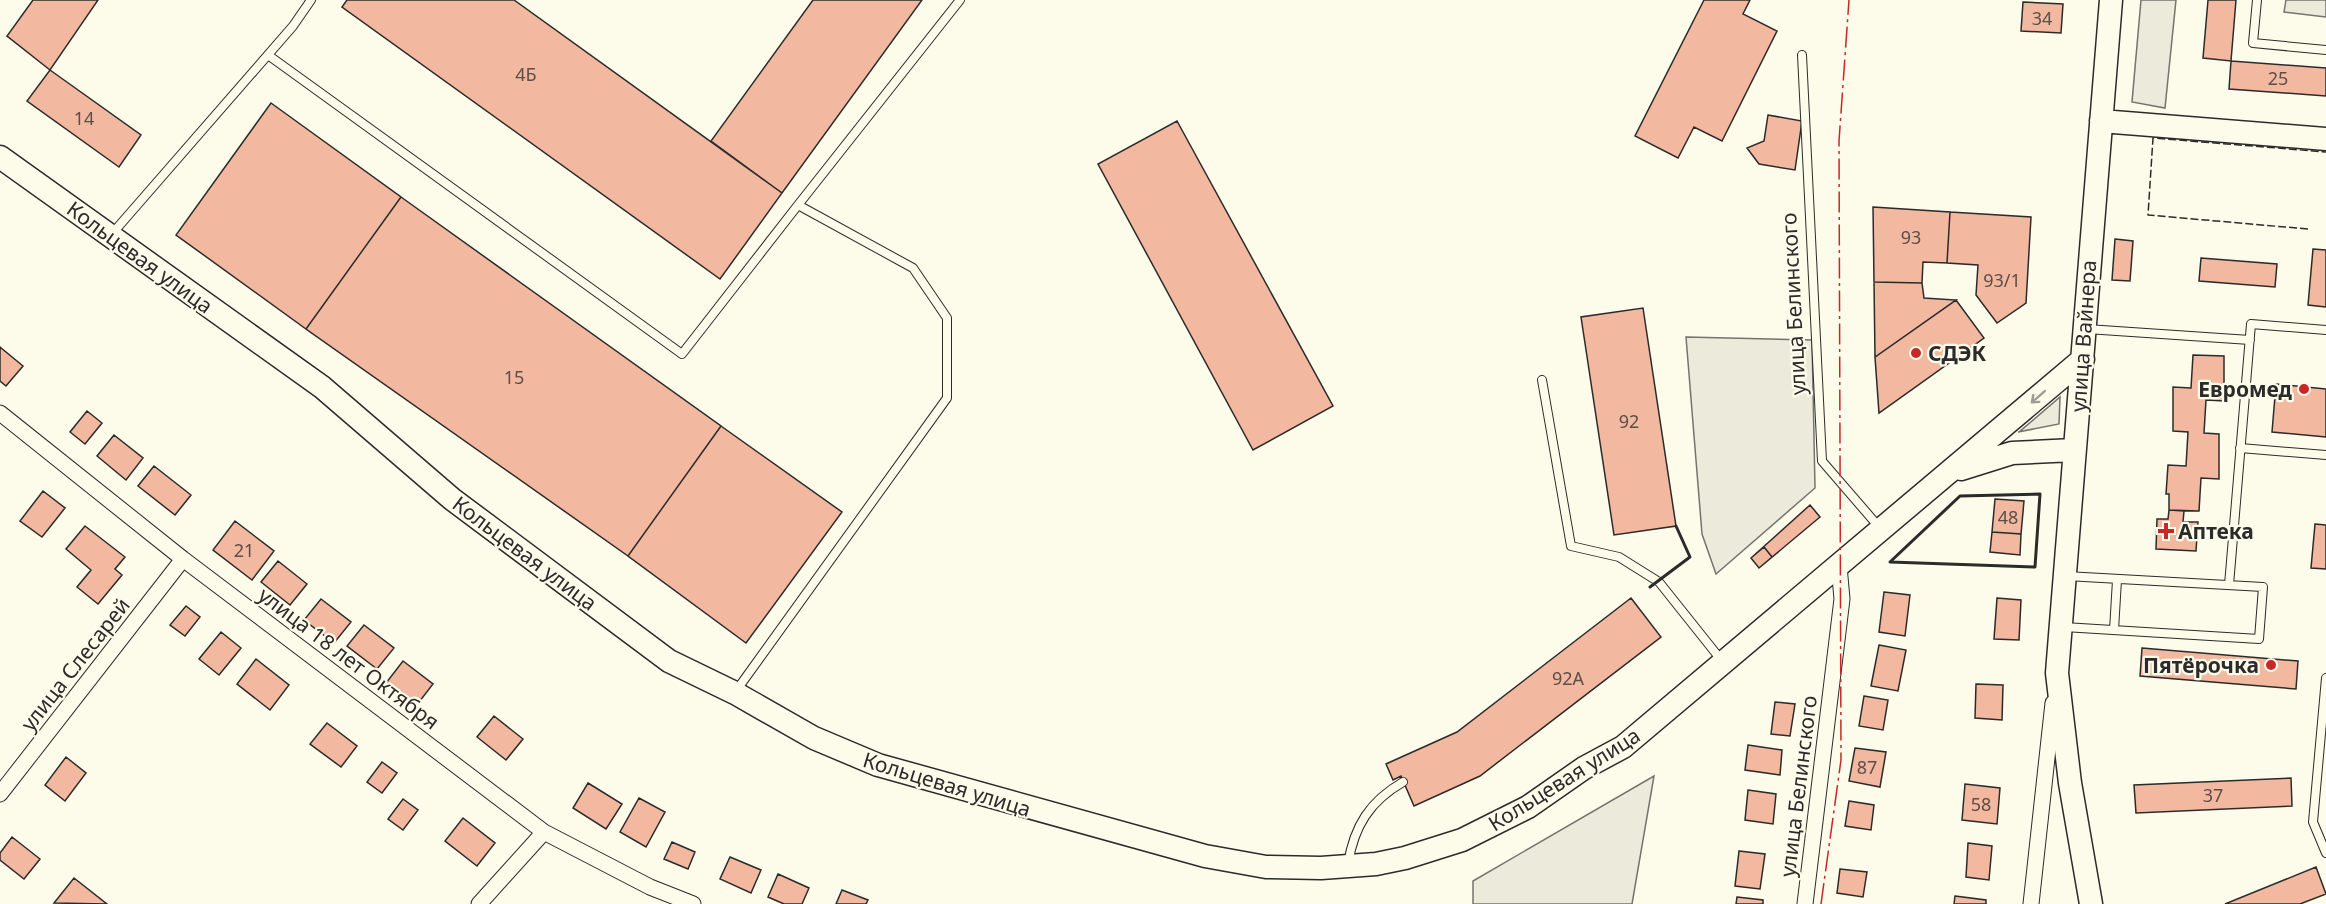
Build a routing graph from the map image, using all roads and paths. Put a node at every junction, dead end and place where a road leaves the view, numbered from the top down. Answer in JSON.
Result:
{"nodes":[{"id":1,"x":311,"y":0,"type":"edge"},
{"id":2,"x":960,"y":0,"type":"edge"},
{"id":3,"x":2111,"y":0,"type":"edge"},
{"id":4,"x":2257,"y":0,"type":"edge"},
{"id":5,"x":2326,"y":50,"type":"edge"},
{"id":6,"x":268,"y":55,"type":"junction"},
{"id":7,"x":1802,"y":55,"type":"dead end"},
{"id":8,"x":2102,"y":121,"type":"junction"},
{"id":9,"x":2326,"y":139,"type":"edge"},
{"id":10,"x":0,"y":157,"type":"edge"},
{"id":11,"x":798,"y":205,"type":"junction"},
{"id":12,"x":110,"y":236,"type":"junction"},
{"id":13,"x":2085,"y":329,"type":"junction"},
{"id":14,"x":2326,"y":330,"type":"edge"},
{"id":15,"x":2250,"y":340,"type":"junction"},
{"id":16,"x":2083,"y":359,"type":"junction"},
{"id":17,"x":1542,"y":380,"type":"dead end"},
{"id":18,"x":0,"y":412,"type":"edge"},
{"id":19,"x":2240,"y":448,"type":"junction"},
{"id":20,"x":2074,"y":450,"type":"junction"},
{"id":21,"x":2326,"y":455,"type":"edge"},
{"id":22,"x":1951,"y":472,"type":"junction"},
{"id":23,"x":1880,"y":529,"type":"junction"},
{"id":24,"x":183,"y":559,"type":"junction"},
{"id":25,"x":1839,"y":566,"type":"junction"},
{"id":26,"x":2064,"y":576,"type":"junction"},
{"id":27,"x":2117,"y":579,"type":"junction"},
{"id":28,"x":2229,"y":585,"type":"junction"},
{"id":29,"x":2060,"y":627,"type":"junction"},
{"id":30,"x":2114,"y":630,"type":"junction"},
{"id":31,"x":1723,"y":662,"type":"junction"},
{"id":32,"x":2057,"y":673,"type":"junction"},
{"id":33,"x":2326,"y":678,"type":"edge"},
{"id":34,"x":735,"y":693,"type":"junction"},
{"id":35,"x":1403,"y":782,"type":"dead end"},
{"id":36,"x":0,"y":794,"type":"edge"},
{"id":37,"x":544,"y":832,"type":"junction"},
{"id":38,"x":2326,"y":852,"type":"edge"},
{"id":39,"x":1348,"y":867,"type":"junction"},
{"id":40,"x":479,"y":904,"type":"edge"},
{"id":41,"x":693,"y":904,"type":"edge"},
{"id":42,"x":1804,"y":904,"type":"edge"},
{"id":43,"x":2031,"y":904,"type":"edge"},
{"id":44,"x":2091,"y":904,"type":"edge"}],
"edges":[{"from":1,"to":6,"type":"lane"},
{"from":2,"to":11,"type":"lane"},
{"from":3,"to":8,"type":"street","name":"улица Вайнера"},
{"from":4,"to":5,"type":"lane"},
{"from":6,"to":11,"type":"lane"},
{"from":6,"to":12,"type":"lane"},
{"from":7,"to":23,"type":"lane","name":"улица Белинского"},
{"from":8,"to":9,"type":"street"},
{"from":8,"to":13,"type":"street","name":"улица Вайнера"},
{"from":10,"to":12,"type":"street","name":"Кольцевая улица"},
{"from":11,"to":34,"type":"lane"},
{"from":12,"to":34,"type":"street","name":"Кольцевая улица"},
{"from":13,"to":15,"type":"lane"},
{"from":13,"to":16,"type":"street","name":"улица Вайнера"},
{"from":14,"to":15,"type":"lane"},
{"from":15,"to":19,"type":"lane"},
{"from":16,"to":20,"type":"street","name":"улица Вайнера"},
{"from":16,"to":22,"type":"street","name":"Кольцевая улица","one_way":true},
{"from":17,"to":31,"type":"lane"},
{"from":18,"to":24,"type":"street","name":"улица 18 лет Октября"},
{"from":19,"to":21,"type":"lane"},
{"from":19,"to":28,"type":"lane"},
{"from":20,"to":22,"type":"street","name":"Кольцевая улица"},
{"from":20,"to":26,"type":"street","name":"улица Вайнера"},
{"from":22,"to":23,"type":"street","name":"Кольцевая улица"},
{"from":23,"to":25,"type":"street","name":"Кольцевая улица"},
{"from":24,"to":36,"type":"street","name":"улица Слесарей"},
{"from":24,"to":37,"type":"street","name":"улица 18 лет Октября"},
{"from":25,"to":31,"type":"street","name":"Кольцевая улица"},
{"from":25,"to":42,"type":"street","name":"улица Белинского"},
{"from":26,"to":27,"type":"lane"},
{"from":26,"to":29,"type":"street","name":"улица Вайнера"},
{"from":27,"to":28,"type":"lane"},
{"from":27,"to":30,"type":"lane"},
{"from":28,"to":30,"type":"lane"},
{"from":29,"to":30,"type":"lane"},
{"from":29,"to":32,"type":"street","name":"улица Вайнера"},
{"from":31,"to":39,"type":"street","name":"Кольцевая улица"},
{"from":32,"to":43,"type":"street","name":"улица Вайнера"},
{"from":32,"to":44,"type":"street","name":"улица Вайнера"},
{"from":33,"to":38,"type":"lane"},
{"from":34,"to":39,"type":"street","name":"Кольцевая улица"},
{"from":35,"to":39,"type":"lane"},
{"from":37,"to":40,"type":"street"},
{"from":37,"to":41,"type":"street","name":"улица 18 лет Октября"}]}
